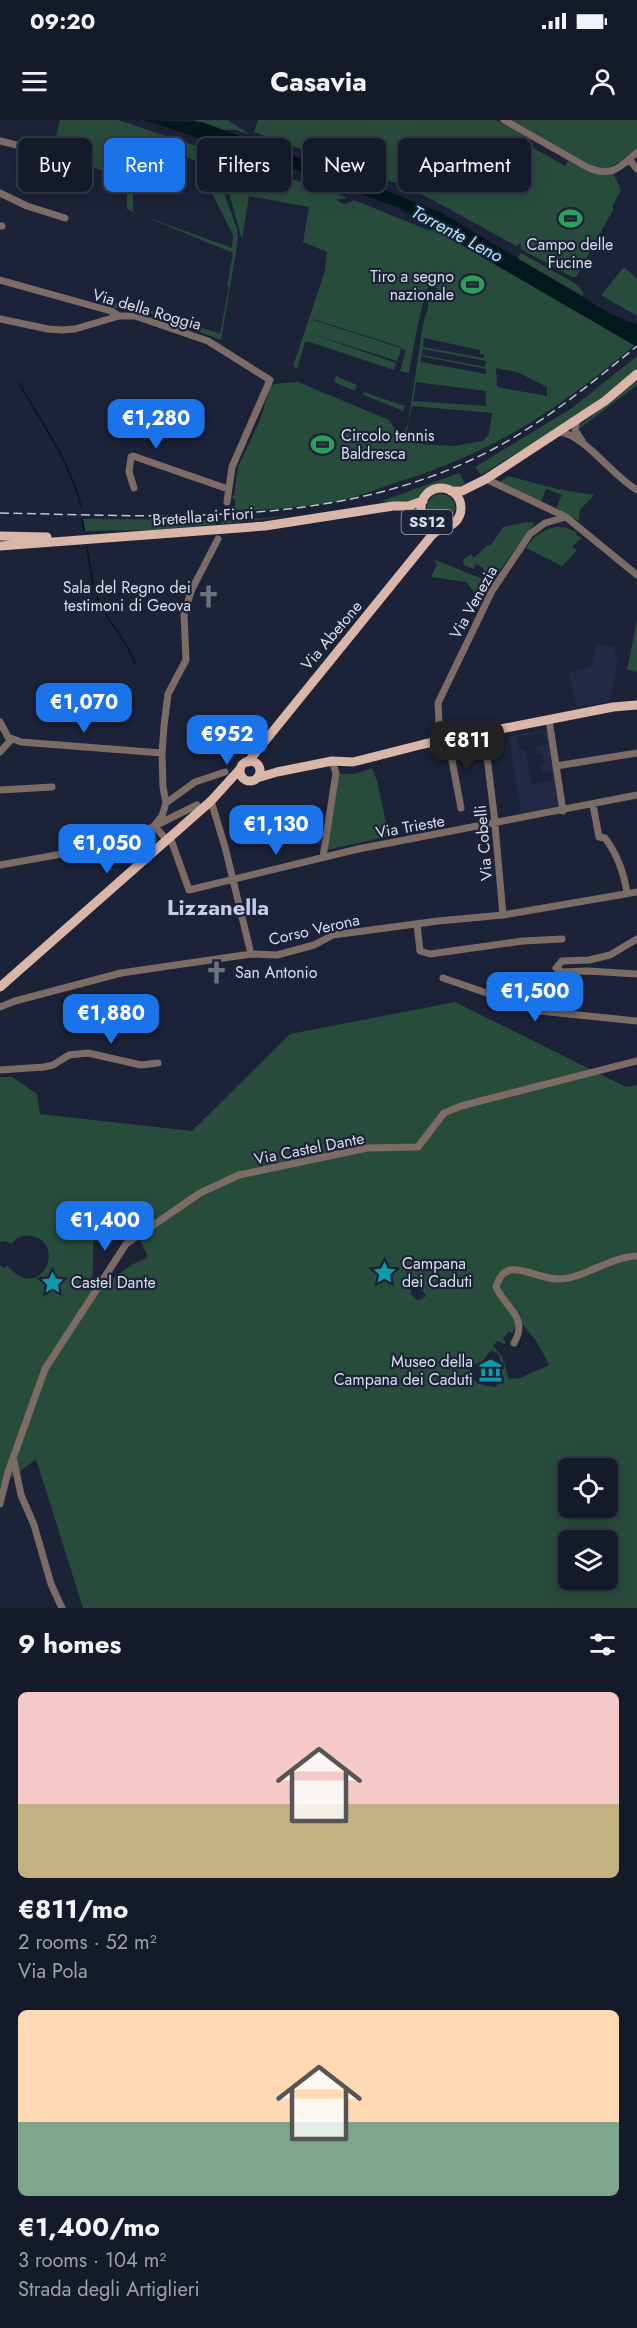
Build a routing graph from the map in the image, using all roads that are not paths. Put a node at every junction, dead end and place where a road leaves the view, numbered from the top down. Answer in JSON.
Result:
{"nodes":[{"id":1,"x":504,"y":120,"type":"edge"},
{"id":2,"x":0,"y":141,"type":"edge"},
{"id":3,"x":18,"y":145,"type":"edge"},
{"id":4,"x":637,"y":152,"type":"edge"},
{"id":5,"x":629,"y":159,"type":"junction"},
{"id":6,"x":637,"y":169,"type":"edge"},
{"id":7,"x":0,"y":193,"type":"edge"},
{"id":8,"x":65,"y":218,"type":"dead end"},
{"id":9,"x":0,"y":280,"type":"edge"},
{"id":10,"x":119,"y":316,"type":"junction"},
{"id":11,"x":0,"y":319,"type":"edge"},
{"id":12,"x":637,"y":374,"type":"edge"},
{"id":13,"x":577,"y":419,"type":"junction"},
{"id":14,"x":559,"y":432,"type":"junction"},
{"id":15,"x":583,"y":443,"type":"junction"},
{"id":16,"x":486,"y":479,"type":"junction"},
{"id":17,"x":474,"y":486,"type":"junction"},
{"id":18,"x":134,"y":488,"type":"dead end"},
{"id":19,"x":228,"y":489,"type":"junction"},
{"id":20,"x":637,"y":490,"type":"edge"},
{"id":21,"x":452,"y":491,"type":"junction"},
{"id":22,"x":227,"y":502,"type":"dead end"},
{"id":23,"x":461,"y":506,"type":"junction"},
{"id":24,"x":423,"y":510,"type":"junction"},
{"id":25,"x":566,"y":517,"type":"junction"},
{"id":26,"x":441,"y":528,"type":"junction"},
{"id":27,"x":0,"y":536,"type":"edge"},
{"id":28,"x":89,"y":538,"type":"junction"},
{"id":29,"x":218,"y":539,"type":"dead end"},
{"id":30,"x":0,"y":546,"type":"edge"},
{"id":31,"x":423,"y":546,"type":"junction"},
{"id":32,"x":637,"y":575,"type":"edge"},
{"id":33,"x":637,"y":705,"type":"edge"},
{"id":34,"x":549,"y":720,"type":"junction"},
{"id":35,"x":0,"y":722,"type":"edge"},
{"id":36,"x":484,"y":732,"type":"junction"},
{"id":37,"x":12,"y":739,"type":"junction"},
{"id":38,"x":444,"y":740,"type":"junction"},
{"id":39,"x":261,"y":744,"type":"junction"},
{"id":40,"x":0,"y":752,"type":"edge"},
{"id":41,"x":162,"y":753,"type":"junction"},
{"id":42,"x":637,"y":753,"type":"edge"},
{"id":43,"x":332,"y":761,"type":"junction"},
{"id":44,"x":248,"y":762,"type":"junction"},
{"id":45,"x":556,"y":766,"type":"junction"},
{"id":46,"x":259,"y":767,"type":"junction"},
{"id":47,"x":240,"y":769,"type":"junction"},
{"id":48,"x":225,"y":772,"type":"dead end"},
{"id":49,"x":277,"y":772,"type":"junction"},
{"id":50,"x":257,"y":778,"type":"junction"},
{"id":51,"x":246,"y":780,"type":"junction"},
{"id":52,"x":52,"y":787,"type":"dead end"},
{"id":53,"x":224,"y":789,"type":"junction"},
{"id":54,"x":0,"y":790,"type":"edge"},
{"id":55,"x":637,"y":795,"type":"edge"},
{"id":56,"x":211,"y":801,"type":"junction"},
{"id":57,"x":166,"y":803,"type":"junction"},
{"id":58,"x":197,"y":805,"type":"dead end"},
{"id":59,"x":593,"y":805,"type":"junction"},
{"id":60,"x":461,"y":808,"type":"dead end"},
{"id":61,"x":563,"y":811,"type":"junction"},
{"id":62,"x":495,"y":824,"type":"junction"},
{"id":63,"x":154,"y":826,"type":"junction"},
{"id":64,"x":169,"y":838,"type":"junction"},
{"id":65,"x":323,"y":857,"type":"junction"},
{"id":66,"x":0,"y":865,"type":"edge"},
{"id":67,"x":234,"y":880,"type":"junction"},
{"id":68,"x":627,"y":892,"type":"junction"},
{"id":69,"x":637,"y":892,"type":"edge"},
{"id":70,"x":503,"y":915,"type":"junction"},
{"id":71,"x":417,"y":924,"type":"junction"},
{"id":72,"x":562,"y":939,"type":"dead end"},
{"id":73,"x":637,"y":939,"type":"edge"},
{"id":74,"x":251,"y":954,"type":"junction"},
{"id":75,"x":637,"y":974,"type":"edge"},
{"id":76,"x":443,"y":978,"type":"dead end"},
{"id":77,"x":0,"y":987,"type":"edge"},
{"id":78,"x":0,"y":1007,"type":"edge"},
{"id":79,"x":637,"y":1021,"type":"edge"},
{"id":80,"x":637,"y":1061,"type":"edge"},
{"id":81,"x":158,"y":1063,"type":"dead end"},
{"id":82,"x":0,"y":1070,"type":"edge"},
{"id":83,"x":637,"y":1256,"type":"edge"},
{"id":84,"x":514,"y":1343,"type":"dead end"},
{"id":85,"x":13,"y":1458,"type":"junction"},
{"id":86,"x":8,"y":1472,"type":"junction"},
{"id":87,"x":0,"y":1478,"type":"edge"},
{"id":88,"x":0,"y":1504,"type":"edge"},
{"id":89,"x":62,"y":1608,"type":"edge"}],
"edges":[{"from":1,"to":5,"type":"street"},
{"from":2,"to":3,"type":"street"},
{"from":4,"to":5,"type":"street"},
{"from":5,"to":6,"type":"street"},
{"from":7,"to":8,"type":"street"},
{"from":9,"to":10,"type":"street","name":"Via della Roggia"},
{"from":10,"to":11,"type":"street"},
{"from":10,"to":19,"type":"street","name":"Via della Roggia"},
{"from":12,"to":13,"type":"main road","number":"SS12"},
{"from":13,"to":14,"type":"main road","number":"SS12"},
{"from":13,"to":15,"type":"street"},
{"from":14,"to":15,"type":"street"},
{"from":14,"to":16,"type":"main road","number":"SS12"},
{"from":15,"to":20,"type":"street"},
{"from":16,"to":17,"type":"main road","number":"SS12"},
{"from":16,"to":25,"type":"street"},
{"from":17,"to":21,"type":"main road","number":"SS12"},
{"from":17,"to":23,"type":"main road","number":"SS12"},
{"from":18,"to":19,"type":"street"},
{"from":19,"to":22,"type":"street","name":"Via della Roggia"},
{"from":21,"to":23,"type":"main road","number":"SS12"},
{"from":21,"to":24,"type":"main road","number":"SS12"},
{"from":23,"to":26,"type":"main road","number":"SS12"},
{"from":24,"to":26,"type":"main road","number":"SS12"},
{"from":24,"to":28,"type":"main road","name":"Bretella ai Fiori"},
{"from":24,"to":31,"type":"main road","number":"SS12"},
{"from":25,"to":32,"type":"street"},
{"from":25,"to":38,"type":"street","name":"Via Venezia"},
{"from":26,"to":31,"type":"main road","number":"SS12"},
{"from":27,"to":28,"type":"main road"},
{"from":28,"to":30,"type":"main road","name":"Bretella ai Fiori"},
{"from":29,"to":41,"type":"street"},
{"from":31,"to":39,"type":"main road","name":"Via Abetone","number":"SS12"},
{"from":33,"to":34,"type":"main road"},
{"from":34,"to":36,"type":"main road"},
{"from":34,"to":45,"type":"street"},
{"from":35,"to":37,"type":"street"},
{"from":36,"to":38,"type":"main road"},
{"from":36,"to":62,"type":"street","name":"Via Cobelli"},
{"from":37,"to":40,"type":"street"},
{"from":37,"to":41,"type":"street"},
{"from":38,"to":43,"type":"main road"},
{"from":38,"to":60,"type":"street","name":"Via Venezia"},
{"from":39,"to":44,"type":"main road","number":"SS12"},
{"from":39,"to":46,"type":"main road"},
{"from":41,"to":57,"type":"street"},
{"from":42,"to":45,"type":"street"},
{"from":43,"to":49,"type":"main road"},
{"from":43,"to":65,"type":"street"},
{"from":44,"to":46,"type":"main road"},
{"from":44,"to":47,"type":"main road","number":"SS12"},
{"from":45,"to":61,"type":"street"},
{"from":46,"to":49,"type":"main road"},
{"from":46,"to":50,"type":"main road"},
{"from":47,"to":51,"type":"main road"},
{"from":47,"to":53,"type":"main road","number":"SS12"},
{"from":48,"to":57,"type":"street"},
{"from":49,"to":50,"type":"main road"},
{"from":50,"to":51,"type":"main road","number":"SS12"},
{"from":51,"to":53,"type":"main road","number":"SS12"},
{"from":52,"to":54,"type":"street"},
{"from":53,"to":56,"type":"main road","number":"SS12"},
{"from":55,"to":59,"type":"street","name":"Via Trieste"},
{"from":56,"to":64,"type":"main road","number":"SS12"},
{"from":56,"to":67,"type":"street"},
{"from":57,"to":63,"type":"street"},
{"from":58,"to":63,"type":"street"},
{"from":59,"to":61,"type":"street","name":"Via Trieste"},
{"from":59,"to":68,"type":"street"},
{"from":61,"to":62,"type":"street","name":"Via Trieste"},
{"from":62,"to":65,"type":"street","name":"Via Trieste"},
{"from":62,"to":70,"type":"street","name":"Via Cobelli"},
{"from":63,"to":64,"type":"street"},
{"from":63,"to":66,"type":"street"},
{"from":64,"to":67,"type":"street","name":"Via Trieste"},
{"from":64,"to":77,"type":"main road","number":"SS12"},
{"from":65,"to":67,"type":"street","name":"Via Trieste"},
{"from":67,"to":74,"type":"street"},
{"from":68,"to":69,"type":"street","name":"Corso Verona"},
{"from":68,"to":70,"type":"street","name":"Corso Verona"},
{"from":70,"to":71,"type":"street","name":"Corso Verona"},
{"from":71,"to":72,"type":"street"},
{"from":71,"to":74,"type":"street","name":"Corso Verona"},
{"from":73,"to":75,"type":"street"},
{"from":74,"to":78,"type":"street","name":"Corso Verona"},
{"from":76,"to":79,"type":"street"},
{"from":80,"to":85,"type":"street","name":"Via Castel Dante"},
{"from":81,"to":82,"type":"street"},
{"from":83,"to":84,"type":"street"},
{"from":85,"to":86,"type":"street"},
{"from":85,"to":89,"type":"street"},
{"from":86,"to":87,"type":"street"},
{"from":86,"to":88,"type":"street"}]}
